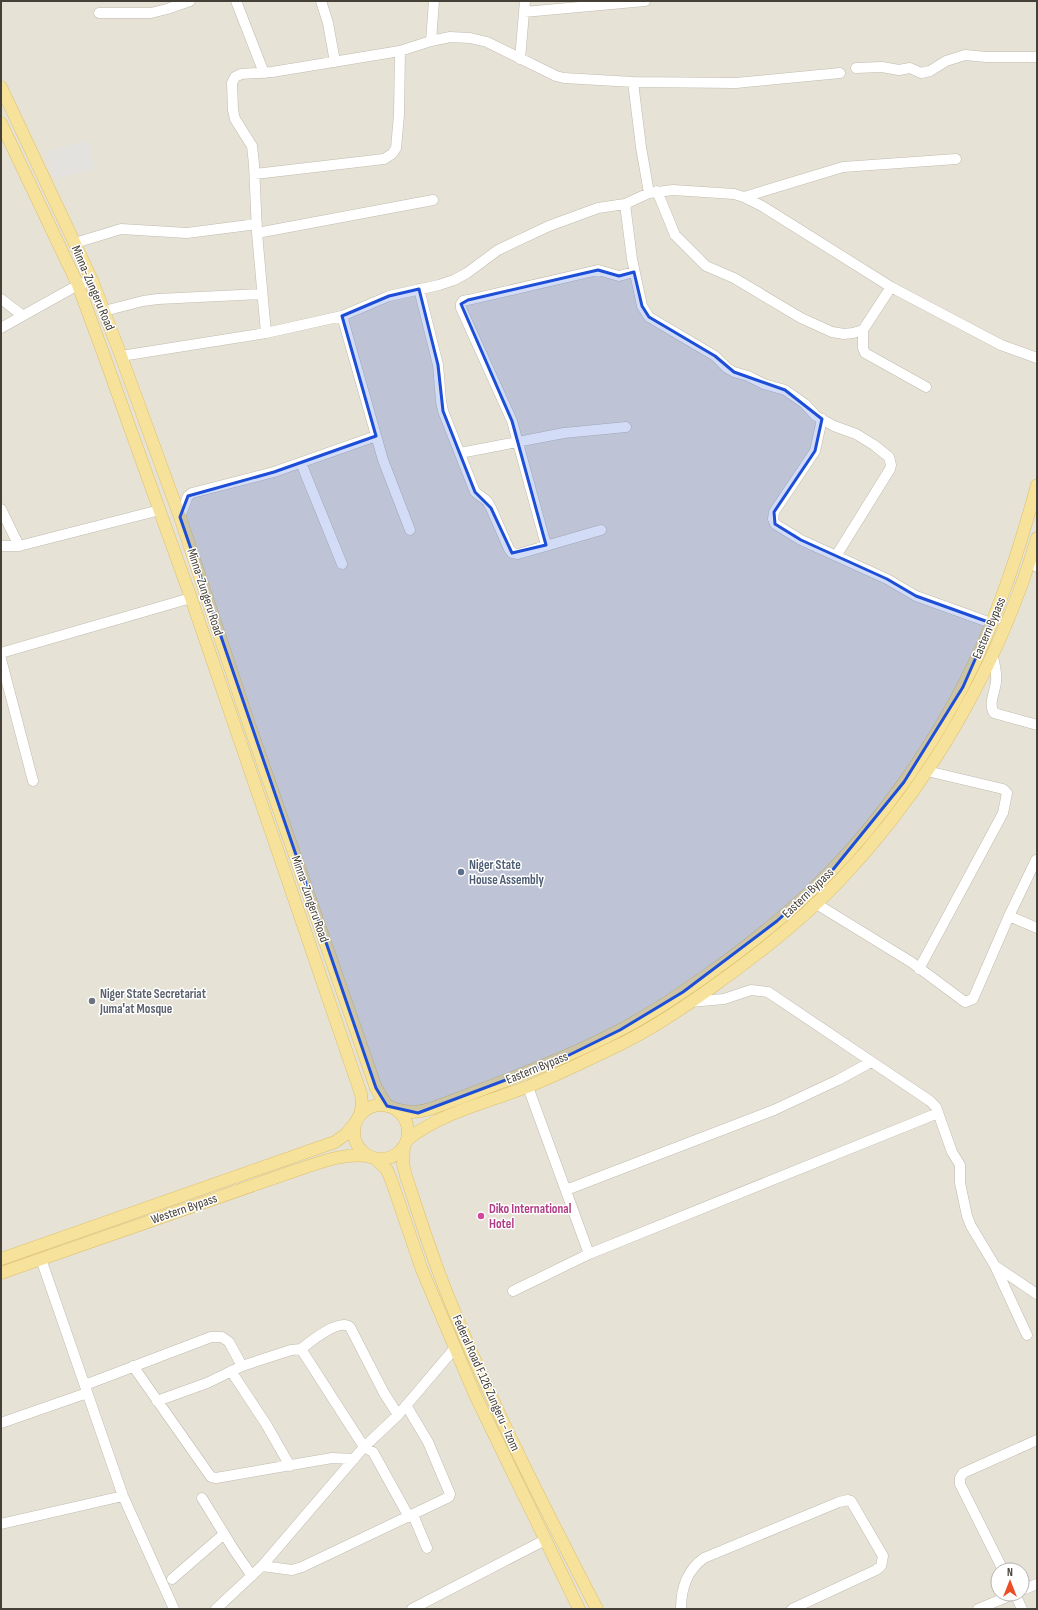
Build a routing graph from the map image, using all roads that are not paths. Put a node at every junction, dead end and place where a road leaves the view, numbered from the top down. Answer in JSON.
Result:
{"nodes":[{"id":1,"x":190,"y":1,"type":"edge"},
{"id":2,"x":236,"y":1,"type":"edge"},
{"id":3,"x":321,"y":1,"type":"edge"},
{"id":4,"x":434,"y":1,"type":"edge"},
{"id":5,"x":525,"y":1,"type":"edge"},
{"id":6,"x":645,"y":1,"type":"edge"},
{"id":7,"x":524,"y":12,"type":"junction"},
{"id":8,"x":99,"y":13,"type":"dead end"},
{"id":9,"x":431,"y":41,"type":"junction"},
{"id":10,"x":400,"y":51,"type":"junction"},
{"id":11,"x":1037,"y":57,"type":"edge"},
{"id":12,"x":520,"y":59,"type":"junction"},
{"id":13,"x":335,"y":62,"type":"junction"},
{"id":14,"x":856,"y":68,"type":"dead end"},
{"id":15,"x":264,"y":73,"type":"junction"},
{"id":16,"x":840,"y":73,"type":"dead end"},
{"id":17,"x":633,"y":82,"type":"junction"},
{"id":18,"x":1,"y":87,"type":"edge"},
{"id":19,"x":1,"y":124,"type":"edge"},
{"id":20,"x":956,"y":159,"type":"dead end"},
{"id":21,"x":255,"y":174,"type":"junction"},
{"id":22,"x":653,"y":192,"type":"junction"},
{"id":23,"x":744,"y":197,"type":"junction"},
{"id":24,"x":432,"y":200,"type":"dead end"},
{"id":25,"x":625,"y":204,"type":"junction"},
{"id":26,"x":257,"y":229,"type":"junction"},
{"id":27,"x":74,"y":243,"type":"junction"},
{"id":28,"x":634,"y":272,"type":"junction"},
{"id":29,"x":92,"y":280,"type":"junction"},
{"id":30,"x":78,"y":285,"type":"junction"},
{"id":31,"x":891,"y":287,"type":"junction"},
{"id":32,"x":419,"y":289,"type":"junction"},
{"id":33,"x":262,"y":294,"type":"junction"},
{"id":34,"x":1,"y":299,"type":"edge"},
{"id":35,"x":104,"y":311,"type":"junction"},
{"id":36,"x":22,"y":316,"type":"junction"},
{"id":37,"x":342,"y":316,"type":"junction"},
{"id":38,"x":1,"y":328,"type":"edge"},
{"id":39,"x":863,"y":330,"type":"junction"},
{"id":40,"x":266,"y":333,"type":"junction"},
{"id":41,"x":121,"y":356,"type":"junction"},
{"id":42,"x":1037,"y":358,"type":"edge"},
{"id":43,"x":926,"y":387,"type":"dead end"},
{"id":44,"x":822,"y":419,"type":"junction"},
{"id":45,"x":626,"y":427,"type":"dead end"},
{"id":46,"x":376,"y":436,"type":"junction"},
{"id":47,"x":518,"y":442,"type":"junction"},
{"id":48,"x":460,"y":454,"type":"junction"},
{"id":49,"x":301,"y":463,"type":"junction"},
{"id":50,"x":1037,"y":485,"type":"edge"},
{"id":51,"x":1,"y":509,"type":"edge"},
{"id":52,"x":160,"y":510,"type":"junction"},
{"id":53,"x":180,"y":517,"type":"junction"},
{"id":54,"x":410,"y":530,"type":"dead end"},
{"id":55,"x":601,"y":530,"type":"dead end"},
{"id":56,"x":1036,"y":541,"type":"edge"},
{"id":57,"x":546,"y":545,"type":"junction"},
{"id":58,"x":1,"y":546,"type":"edge"},
{"id":59,"x":19,"y":546,"type":"junction"},
{"id":60,"x":836,"y":556,"type":"junction"},
{"id":61,"x":342,"y":564,"type":"dead end"},
{"id":62,"x":1037,"y":567,"type":"edge"},
{"id":63,"x":191,"y":598,"type":"junction"},
{"id":64,"x":991,"y":623,"type":"junction"},
{"id":65,"x":1,"y":653,"type":"edge"},
{"id":66,"x":992,"y":654,"type":"junction"},
{"id":67,"x":1,"y":659,"type":"edge"},
{"id":68,"x":249,"y":724,"type":"junction"},
{"id":69,"x":1037,"y":725,"type":"edge"},
{"id":70,"x":236,"y":729,"type":"junction"},
{"id":71,"x":927,"y":770,"type":"junction"},
{"id":72,"x":33,"y":781,"type":"dead end"},
{"id":73,"x":1036,"y":860,"type":"dead end"},
{"id":74,"x":815,"y":903,"type":"junction"},
{"id":75,"x":1009,"y":916,"type":"junction"},
{"id":76,"x":1037,"y":928,"type":"edge"},
{"id":77,"x":919,"y":969,"type":"junction"},
{"id":78,"x":690,"y":1002,"type":"junction"},
{"id":79,"x":870,"y":1062,"type":"junction"},
{"id":80,"x":528,"y":1087,"type":"junction"},
{"id":81,"x":391,"y":1108,"type":"junction"},
{"id":82,"x":938,"y":1113,"type":"junction"},
{"id":83,"x":358,"y":1119,"type":"junction"},
{"id":84,"x":405,"y":1144,"type":"junction"},
{"id":85,"x":372,"y":1157,"type":"junction"},
{"id":86,"x":566,"y":1190,"type":"junction"},
{"id":87,"x":589,"y":1254,"type":"junction"},
{"id":88,"x":1,"y":1259,"type":"edge"},
{"id":89,"x":41,"y":1259,"type":"junction"},
{"id":90,"x":995,"y":1266,"type":"junction"},
{"id":91,"x":1,"y":1273,"type":"edge"},
{"id":92,"x":513,"y":1291,"type":"dead end"},
{"id":93,"x":1037,"y":1294,"type":"edge"},
{"id":94,"x":1027,"y":1335,"type":"dead end"},
{"id":95,"x":455,"y":1348,"type":"junction"},
{"id":96,"x":301,"y":1349,"type":"junction"},
{"id":97,"x":133,"y":1366,"type":"junction"},
{"id":98,"x":242,"y":1366,"type":"junction"},
{"id":99,"x":232,"y":1371,"type":"junction"},
{"id":100,"x":86,"y":1389,"type":"junction"},
{"id":101,"x":157,"y":1402,"type":"junction"},
{"id":102,"x":406,"y":1406,"type":"junction"},
{"id":103,"x":398,"y":1415,"type":"junction"},
{"id":104,"x":1,"y":1423,"type":"edge"},
{"id":105,"x":509,"y":1436,"type":"junction"},
{"id":106,"x":1037,"y":1440,"type":"edge"},
{"id":107,"x":497,"y":1442,"type":"junction"},
{"id":108,"x":364,"y":1447,"type":"junction"},
{"id":109,"x":354,"y":1459,"type":"junction"},
{"id":110,"x":290,"y":1466,"type":"junction"},
{"id":111,"x":123,"y":1496,"type":"junction"},
{"id":112,"x":202,"y":1498,"type":"dead end"},
{"id":113,"x":411,"y":1516,"type":"junction"},
{"id":114,"x":1,"y":1524,"type":"edge"},
{"id":115,"x":224,"y":1534,"type":"junction"},
{"id":116,"x":545,"y":1540,"type":"junction"},
{"id":117,"x":427,"y":1548,"type":"dead end"},
{"id":118,"x":999,"y":1562,"type":"edge"},
{"id":119,"x":262,"y":1566,"type":"junction"},
{"id":120,"x":252,"y":1576,"type":"junction"},
{"id":121,"x":172,"y":1579,"type":"dead end"},
{"id":122,"x":995,"y":1602,"type":"edge"},
{"id":123,"x":174,"y":1609,"type":"edge"},
{"id":124,"x":216,"y":1609,"type":"edge"},
{"id":125,"x":412,"y":1609,"type":"edge"},
{"id":126,"x":579,"y":1609,"type":"edge"},
{"id":127,"x":597,"y":1609,"type":"edge"},
{"id":128,"x":681,"y":1609,"type":"edge"},
{"id":129,"x":792,"y":1609,"type":"edge"},
{"id":130,"x":978,"y":1609,"type":"edge"}],
"edges":[{"from":1,"to":8,"type":"street"},
{"from":2,"to":15,"type":"street"},
{"from":3,"to":13,"type":"street"},
{"from":4,"to":9,"type":"street"},
{"from":5,"to":7,"type":"street"},
{"from":6,"to":7,"type":"street"},
{"from":7,"to":12,"type":"street"},
{"from":9,"to":10,"type":"street"},
{"from":9,"to":12,"type":"street"},
{"from":10,"to":13,"type":"street"},
{"from":10,"to":21,"type":"street"},
{"from":11,"to":14,"type":"street"},
{"from":12,"to":17,"type":"street"},
{"from":13,"to":15,"type":"street"},
{"from":15,"to":21,"type":"street"},
{"from":16,"to":17,"type":"street"},
{"from":17,"to":22,"type":"street"},
{"from":18,"to":27,"type":"main road","name":"Minna-Zungeru Road"},
{"from":19,"to":30,"type":"main road","name":"Minna-Zungeru Road"},
{"from":20,"to":23,"type":"street"},
{"from":21,"to":26,"type":"street"},
{"from":22,"to":23,"type":"street"},
{"from":22,"to":25,"type":"street"},
{"from":22,"to":39,"type":"street"},
{"from":23,"to":31,"type":"street"},
{"from":24,"to":26,"type":"street"},
{"from":25,"to":28,"type":"street"},
{"from":25,"to":32,"type":"street"},
{"from":26,"to":27,"type":"street"},
{"from":26,"to":33,"type":"street"},
{"from":27,"to":29,"type":"main road","name":"Minna-Zungeru Road"},
{"from":28,"to":44,"type":"street"},
{"from":28,"to":47,"type":"street"},
{"from":29,"to":30,"type":"street"},
{"from":29,"to":35,"type":"main road","name":"Minna-Zungeru Road"},
{"from":30,"to":36,"type":"street"},
{"from":30,"to":52,"type":"main road","name":"Minna-Zungeru Road"},
{"from":31,"to":39,"type":"street"},
{"from":31,"to":42,"type":"street"},
{"from":32,"to":37,"type":"street"},
{"from":32,"to":48,"type":"street"},
{"from":33,"to":35,"type":"street"},
{"from":33,"to":40,"type":"street"},
{"from":34,"to":36,"type":"street"},
{"from":35,"to":41,"type":"main road","name":"Minna-Zungeru Road"},
{"from":36,"to":38,"type":"street"},
{"from":37,"to":40,"type":"street"},
{"from":37,"to":46,"type":"street"},
{"from":39,"to":43,"type":"street"},
{"from":40,"to":41,"type":"street"},
{"from":41,"to":53,"type":"main road","name":"Minna-Zungeru Road"},
{"from":44,"to":60,"type":"street"},
{"from":44,"to":60,"type":"street"},
{"from":45,"to":47,"type":"street"},
{"from":46,"to":49,"type":"street"},
{"from":46,"to":54,"type":"street"},
{"from":47,"to":48,"type":"street"},
{"from":47,"to":57,"type":"street"},
{"from":48,"to":57,"type":"street"},
{"from":49,"to":53,"type":"street"},
{"from":49,"to":61,"type":"street"},
{"from":50,"to":64,"type":"main road","name":"Eastern Bypass"},
{"from":51,"to":59,"type":"street"},
{"from":52,"to":59,"type":"street"},
{"from":52,"to":63,"type":"main road","name":"Minna-Zungeru Road"},
{"from":53,"to":68,"type":"main road","name":"Minna-Zungeru Road"},
{"from":55,"to":57,"type":"street"},
{"from":56,"to":62,"type":"street"},
{"from":56,"to":66,"type":"main road","name":"Eastern Bypass"},
{"from":58,"to":59,"type":"street"},
{"from":60,"to":64,"type":"street"},
{"from":63,"to":65,"type":"street"},
{"from":63,"to":70,"type":"main road","name":"Minna-Zungeru Road"},
{"from":64,"to":81,"type":"main road","name":"Eastern Bypass"},
{"from":66,"to":69,"type":"street"},
{"from":66,"to":71,"type":"main road","name":"Eastern Bypass"},
{"from":67,"to":72,"type":"street"},
{"from":68,"to":70,"type":"main road"},
{"from":68,"to":81,"type":"main road","name":"Minna-Zungeru Road"},
{"from":70,"to":83,"type":"main road","name":"Minna-Zungeru Road"},
{"from":71,"to":74,"type":"main road","name":"Eastern Bypass"},
{"from":71,"to":77,"type":"street"},
{"from":73,"to":75,"type":"street"},
{"from":74,"to":77,"type":"street"},
{"from":74,"to":78,"type":"main road","name":"Eastern Bypass"},
{"from":75,"to":76,"type":"street"},
{"from":75,"to":77,"type":"street"},
{"from":78,"to":79,"type":"street"},
{"from":78,"to":80,"type":"main road","name":"Eastern Bypass"},
{"from":79,"to":82,"type":"street"},
{"from":79,"to":86,"type":"street"},
{"from":80,"to":84,"type":"main road","name":"Eastern Bypass"},
{"from":80,"to":86,"type":"street"},
{"from":81,"to":83,"type":"main road"},
{"from":81,"to":84,"type":"main road","name":"Federal Road F.126 Zungeru - Izom"},
{"from":82,"to":87,"type":"street"},
{"from":82,"to":90,"type":"street"},
{"from":83,"to":85,"type":"main road","name":"Federal Road F.126 Zungeru - Izom"},
{"from":83,"to":88,"type":"main road","name":"Western Bypass"},
{"from":84,"to":85,"type":"main road"},
{"from":84,"to":105,"type":"main road","name":"Federal Road F.126 Zungeru - Izom"},
{"from":85,"to":89,"type":"main road","name":"Western Bypass"},
{"from":85,"to":95,"type":"main road","name":"Federal Road F.126 Zungeru - Izom"},
{"from":86,"to":87,"type":"street"},
{"from":87,"to":92,"type":"street"},
{"from":89,"to":91,"type":"main road","name":"Western Bypass"},
{"from":89,"to":100,"type":"street"},
{"from":90,"to":93,"type":"street"},
{"from":90,"to":94,"type":"street"},
{"from":95,"to":102,"type":"street"},
{"from":95,"to":107,"type":"main road","name":"Federal Road F.126 Zungeru - Izom"},
{"from":96,"to":98,"type":"street"},
{"from":96,"to":103,"type":"street"},
{"from":96,"to":108,"type":"street"},
{"from":97,"to":98,"type":"street"},
{"from":97,"to":100,"type":"street"},
{"from":97,"to":101,"type":"street"},
{"from":98,"to":99,"type":"street"},
{"from":99,"to":101,"type":"street"},
{"from":99,"to":110,"type":"street"},
{"from":100,"to":104,"type":"street"},
{"from":100,"to":111,"type":"street"},
{"from":101,"to":110,"type":"street"},
{"from":102,"to":103,"type":"street"},
{"from":102,"to":113,"type":"street"},
{"from":103,"to":108,"type":"street"},
{"from":105,"to":107,"type":"main road"},
{"from":105,"to":127,"type":"main road","name":"Federal Road F.126 Zungeru - Izom"},
{"from":106,"to":118,"type":"street"},
{"from":107,"to":116,"type":"main road","name":"Federal Road F.126 Zungeru - Izom"},
{"from":108,"to":109,"type":"street"},
{"from":108,"to":113,"type":"street"},
{"from":109,"to":110,"type":"street"},
{"from":109,"to":119,"type":"street"},
{"from":111,"to":114,"type":"street"},
{"from":111,"to":123,"type":"street"},
{"from":112,"to":115,"type":"street"},
{"from":113,"to":117,"type":"street"},
{"from":113,"to":119,"type":"street"},
{"from":115,"to":120,"type":"street"},
{"from":115,"to":121,"type":"street"},
{"from":116,"to":125,"type":"street"},
{"from":116,"to":126,"type":"main road","name":"Federal Road F.126 Zungeru - Izom"},
{"from":119,"to":120,"type":"street"},
{"from":120,"to":124,"type":"street"},
{"from":122,"to":130,"type":"street"},
{"from":128,"to":129,"type":"street"}]}
